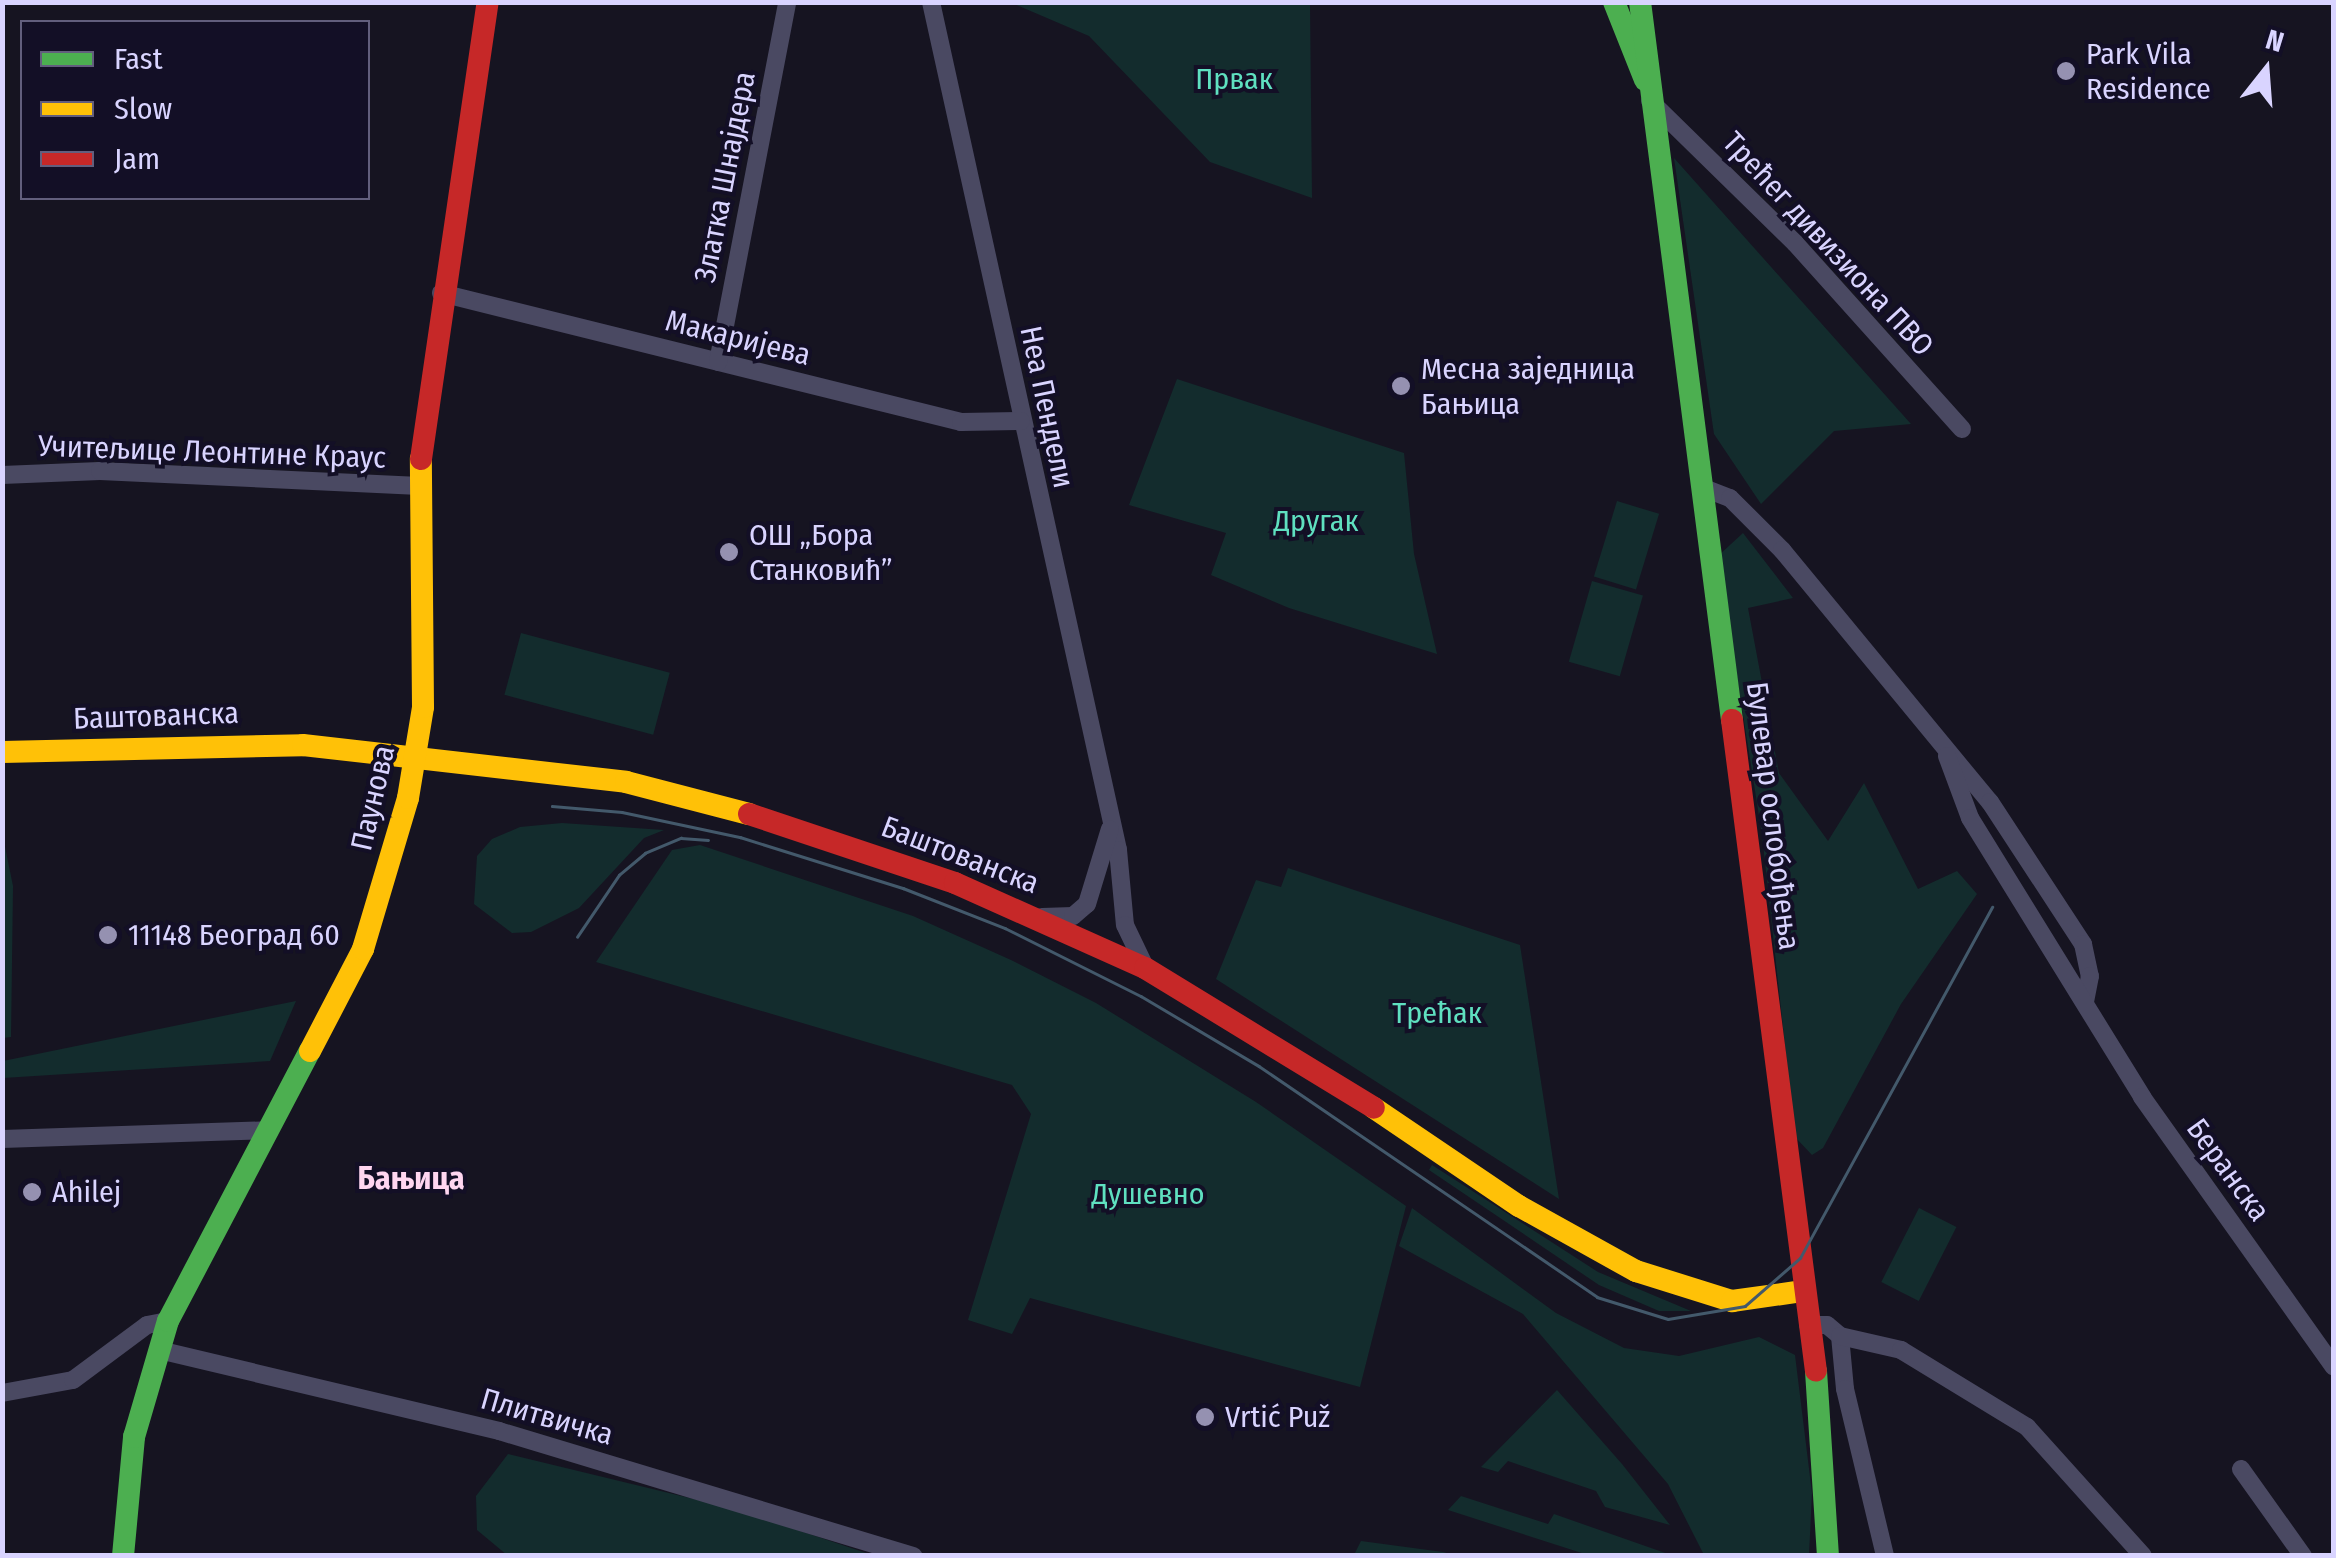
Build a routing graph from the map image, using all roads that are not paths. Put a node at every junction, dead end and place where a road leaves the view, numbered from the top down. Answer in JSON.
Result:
{"nodes":[{"id":1,"x":488,"y":2,"type":"edge"},
{"id":2,"x":787,"y":2,"type":"edge"},
{"id":3,"x":931,"y":2,"type":"edge"},
{"id":4,"x":1614,"y":2,"type":"edge"},
{"id":5,"x":1640,"y":2,"type":"edge"},
{"id":6,"x":1648,"y":92,"type":"junction"},
{"id":7,"x":441,"y":293,"type":"junction"},
{"id":8,"x":718,"y":362,"type":"junction"},
{"id":9,"x":1021,"y":421,"type":"junction"},
{"id":10,"x":1962,"y":429,"type":"dead end"},
{"id":11,"x":2,"y":475,"type":"edge"},
{"id":12,"x":420,"y":486,"type":"junction"},
{"id":13,"x":1701,"y":486,"type":"junction"},
{"id":14,"x":2,"y":752,"type":"edge"},
{"id":15,"x":1947,"y":756,"type":"junction"},
{"id":16,"x":415,"y":757,"type":"junction"},
{"id":17,"x":1110,"y":823,"type":"junction"},
{"id":18,"x":1032,"y":916,"type":"junction"},
{"id":19,"x":1145,"y":968,"type":"junction"},
{"id":20,"x":2085,"y":1001,"type":"junction"},
{"id":21,"x":267,"y":1130,"type":"junction"},
{"id":22,"x":2,"y":1139,"type":"edge"},
{"id":23,"x":1803,"y":1291,"type":"junction"},
{"id":24,"x":168,"y":1321,"type":"junction"},
{"id":25,"x":1808,"y":1325,"type":"junction"},
{"id":26,"x":1840,"y":1336,"type":"junction"},
{"id":27,"x":159,"y":1350,"type":"junction"},
{"id":28,"x":2334,"y":1367,"type":"edge"},
{"id":29,"x":2,"y":1393,"type":"edge"},
{"id":30,"x":2241,"y":1469,"type":"dead end"},
{"id":31,"x":123,"y":1556,"type":"edge"},
{"id":32,"x":914,"y":1556,"type":"edge"},
{"id":33,"x":1828,"y":1556,"type":"edge"},
{"id":34,"x":1886,"y":1556,"type":"edge"},
{"id":35,"x":2144,"y":1556,"type":"edge"},
{"id":36,"x":2303,"y":1556,"type":"edge"}],
"edges":[{"from":1,"to":7,"type":"street","name":"Паунова"},
{"from":2,"to":8,"type":"street","name":"Златка Шнајдера"},
{"from":3,"to":9,"type":"street","name":"Неа Пендели"},
{"from":4,"to":6,"type":"street","name":"Булевар ослобођења"},
{"from":5,"to":6,"type":"street","name":"Булевар ослобођења"},
{"from":6,"to":10,"type":"street","name":"Трећег дивизиона ПВО"},
{"from":6,"to":13,"type":"street","name":"Булевар ослобођења"},
{"from":7,"to":8,"type":"street","name":"Макаријева"},
{"from":7,"to":12,"type":"street","name":"Паунова"},
{"from":8,"to":9,"type":"street","name":"Макаријева"},
{"from":9,"to":17,"type":"street","name":"Неа Пендели"},
{"from":11,"to":12,"type":"street","name":"Учитељице Леонтине Краус"},
{"from":12,"to":16,"type":"street","name":"Паунова"},
{"from":13,"to":15,"type":"street","name":"Беранска"},
{"from":13,"to":23,"type":"street","name":"Булевар ослобођења"},
{"from":14,"to":16,"type":"street","name":"Баштованска"},
{"from":15,"to":20,"type":"street","name":"Беранска"},
{"from":15,"to":20,"type":"street","name":"Беранска"},
{"from":16,"to":18,"type":"street","name":"Баштованска"},
{"from":16,"to":21,"type":"street","name":"Паунова"},
{"from":17,"to":18,"type":"street"},
{"from":17,"to":19,"type":"street","name":"Неа Пендели"},
{"from":18,"to":19,"type":"street","name":"Баштованска"},
{"from":19,"to":23,"type":"street","name":"Баштованска"},
{"from":20,"to":28,"type":"street","name":"Беранска"},
{"from":21,"to":22,"type":"street"},
{"from":21,"to":24,"type":"street","name":"Паунова"},
{"from":23,"to":25,"type":"street","name":"Булевар ослобођења"},
{"from":24,"to":27,"type":"street","name":"Паунова"},
{"from":24,"to":29,"type":"street"},
{"from":25,"to":26,"type":"street"},
{"from":25,"to":33,"type":"street","name":"Булевар ослобођења"},
{"from":26,"to":34,"type":"street"},
{"from":26,"to":35,"type":"street"},
{"from":27,"to":31,"type":"street","name":"Паунова"},
{"from":27,"to":32,"type":"street","name":"Плитвичка"},
{"from":30,"to":36,"type":"street"}]}
